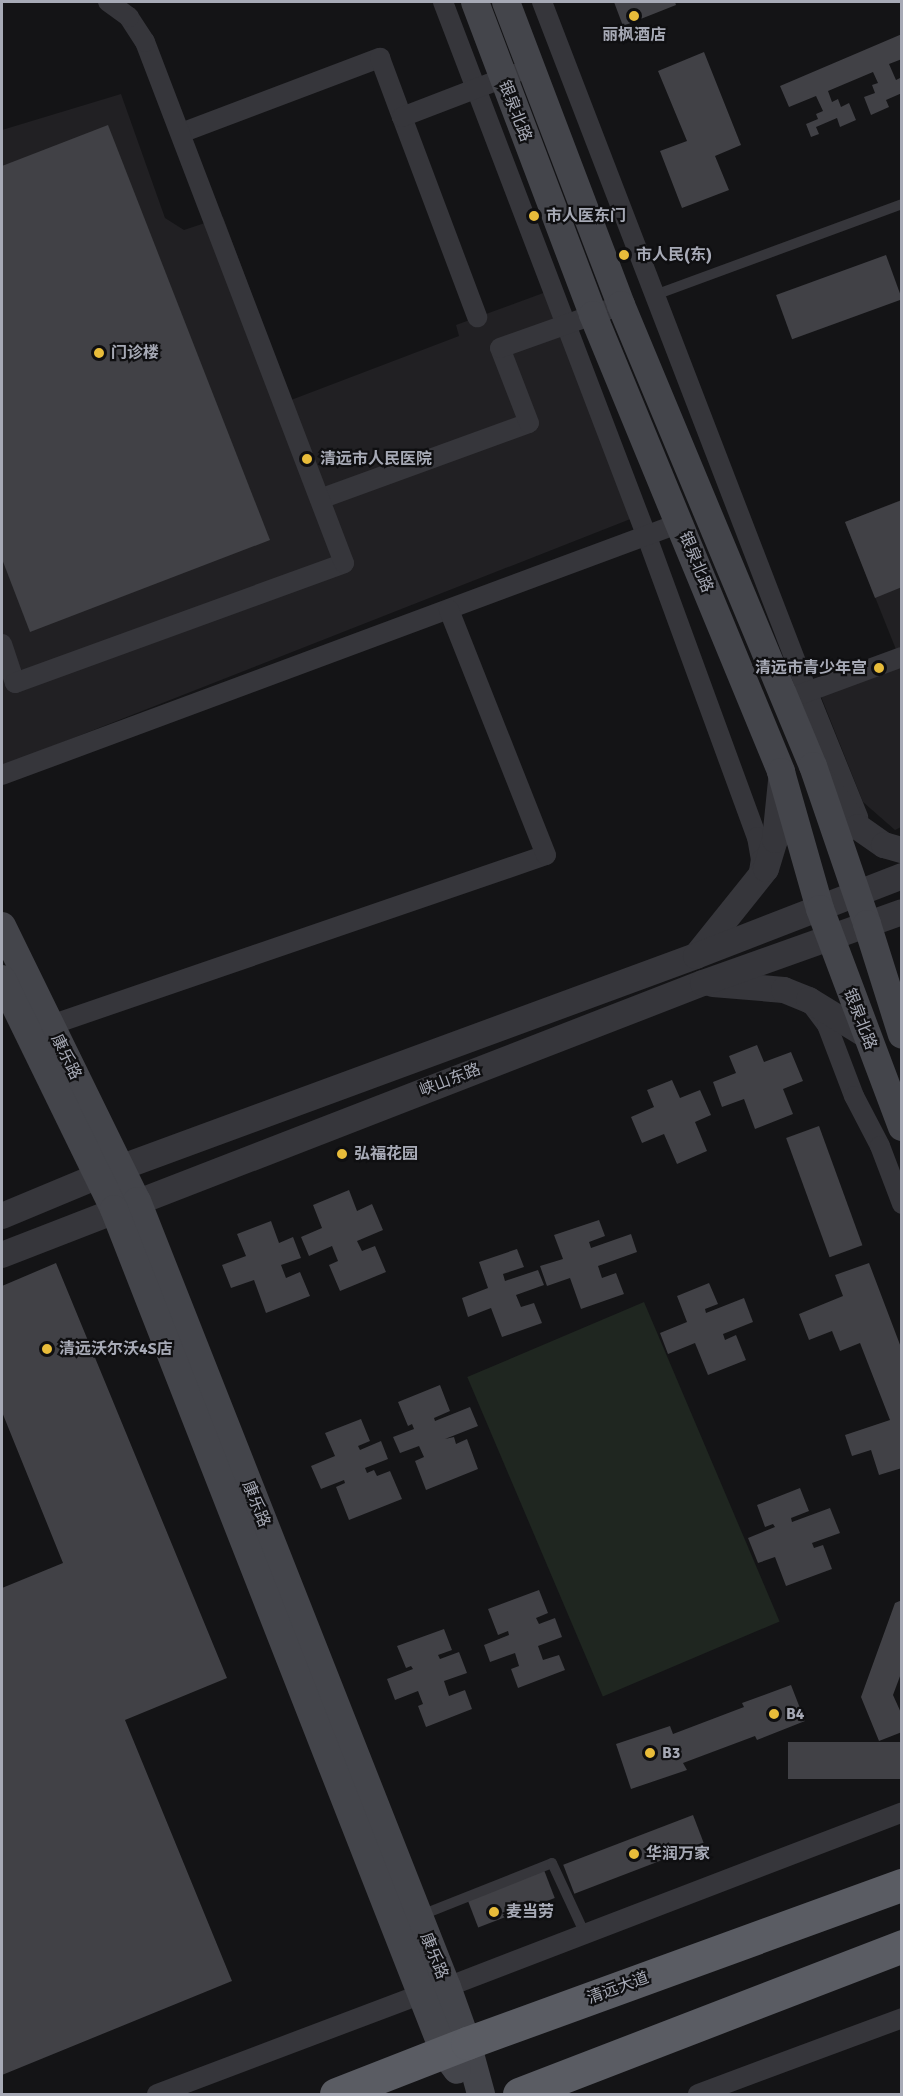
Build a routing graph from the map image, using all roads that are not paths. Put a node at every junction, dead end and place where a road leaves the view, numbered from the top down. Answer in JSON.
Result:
{"nodes":[{"id":1,"x":108,"y":2,"type":"edge"},
{"id":2,"x":443,"y":2,"type":"edge"},
{"id":3,"x":475,"y":2,"type":"edge"},
{"id":4,"x":506,"y":2,"type":"edge"},
{"id":5,"x":542,"y":2,"type":"edge"},
{"id":6,"x":531,"y":68,"type":"junction"},
{"id":7,"x":503,"y":79,"type":"junction"},
{"id":8,"x":476,"y":90,"type":"junction"},
{"id":9,"x":402,"y":117,"type":"junction"},
{"id":10,"x":181,"y":132,"type":"junction"},
{"id":11,"x":902,"y":204,"type":"edge"},
{"id":12,"x":655,"y":295,"type":"junction"},
{"id":13,"x":621,"y":305,"type":"junction"},
{"id":14,"x":593,"y":315,"type":"junction"},
{"id":15,"x":477,"y":317,"type":"dead end"},
{"id":16,"x":566,"y":325,"type":"junction"},
{"id":17,"x":320,"y":499,"type":"junction"},
{"id":18,"x":680,"y":523,"type":"junction"},
{"id":19,"x":647,"y":537,"type":"junction"},
{"id":20,"x":449,"y":610,"type":"junction"},
{"id":21,"x":2,"y":644,"type":"edge"},
{"id":22,"x":902,"y":657,"type":"edge"},
{"id":23,"x":796,"y":696,"type":"junction"},
{"id":24,"x":813,"y":766,"type":"junction"},
{"id":25,"x":781,"y":771,"type":"junction"},
{"id":26,"x":2,"y":776,"type":"edge"},
{"id":27,"x":893,"y":847,"type":"edge"},
{"id":28,"x":902,"y":876,"type":"edge"},
{"id":29,"x":753,"y":887,"type":"junction"},
{"id":30,"x":856,"y":894,"type":"junction"},
{"id":31,"x":820,"y":909,"type":"junction"},
{"id":32,"x":902,"y":912,"type":"edge"},
{"id":33,"x":867,"y":924,"type":"junction"},
{"id":34,"x":2,"y":926,"type":"edge"},
{"id":35,"x":830,"y":939,"type":"junction"},
{"id":36,"x":696,"y":956,"type":"junction"},
{"id":37,"x":2,"y":979,"type":"edge"},
{"id":38,"x":902,"y":982,"type":"edge"},
{"id":39,"x":704,"y":983,"type":"junction"},
{"id":40,"x":809,"y":1000,"type":"junction"},
{"id":41,"x":51,"y":1026,"type":"junction"},
{"id":42,"x":899,"y":1029,"type":"edge"},
{"id":43,"x":866,"y":1035,"type":"junction"},
{"id":44,"x":902,"y":1127,"type":"edge"},
{"id":45,"x":110,"y":1172,"type":"junction"},
{"id":46,"x":902,"y":1203,"type":"edge"},
{"id":47,"x":126,"y":1205,"type":"junction"},
{"id":48,"x":2,"y":1216,"type":"edge"},
{"id":49,"x":2,"y":1255,"type":"edge"},
{"id":50,"x":902,"y":1812,"type":"edge"},
{"id":51,"x":902,"y":1885,"type":"edge"},
{"id":52,"x":418,"y":1916,"type":"junction"},
{"id":53,"x":585,"y":1934,"type":"junction"},
{"id":54,"x":902,"y":1946,"type":"edge"},
{"id":55,"x":434,"y":1990,"type":"junction"},
{"id":56,"x":902,"y":2018,"type":"edge"},
{"id":57,"x":456,"y":2048,"type":"junction"},
{"id":58,"x":157,"y":2094,"type":"edge"},
{"id":59,"x":336,"y":2094,"type":"edge"},
{"id":60,"x":474,"y":2094,"type":"edge"},
{"id":61,"x":481,"y":2094,"type":"edge"},
{"id":62,"x":519,"y":2094,"type":"edge"},
{"id":63,"x":698,"y":2094,"type":"edge"}],
"edges":[{"from":1,"to":10,"type":"street"},
{"from":2,"to":8,"type":"street","name":"银泉北路"},
{"from":3,"to":7,"type":"main road","name":"银泉北路"},
{"from":4,"to":6,"type":"main road","name":"银泉北路"},
{"from":5,"to":12,"type":"street","name":"银泉北路"},
{"from":6,"to":7,"type":"street"},
{"from":6,"to":13,"type":"main road","name":"银泉北路"},
{"from":7,"to":8,"type":"street"},
{"from":7,"to":14,"type":"main road","name":"银泉北路"},
{"from":8,"to":9,"type":"street"},
{"from":8,"to":16,"type":"street","name":"银泉北路"},
{"from":9,"to":10,"type":"street"},
{"from":9,"to":15,"type":"street"},
{"from":10,"to":17,"type":"street"},
{"from":11,"to":12,"type":"lane"},
{"from":12,"to":23,"type":"street","name":"银泉北路"},
{"from":13,"to":14,"type":"street"},
{"from":13,"to":23,"type":"main road","name":"银泉北路"},
{"from":14,"to":16,"type":"street"},
{"from":14,"to":18,"type":"main road","name":"银泉北路"},
{"from":16,"to":17,"type":"street"},
{"from":16,"to":19,"type":"street","name":"银泉北路"},
{"from":17,"to":21,"type":"street"},
{"from":18,"to":19,"type":"street"},
{"from":18,"to":25,"type":"main road","name":"银泉北路"},
{"from":19,"to":20,"type":"street"},
{"from":19,"to":29,"type":"street","name":"银泉北路"},
{"from":20,"to":26,"type":"street"},
{"from":20,"to":41,"type":"street"},
{"from":22,"to":23,"type":"street"},
{"from":23,"to":24,"type":"main road","name":"银泉北路"},
{"from":23,"to":27,"type":"street","name":"银泉北路"},
{"from":24,"to":27,"type":"street"},
{"from":24,"to":30,"type":"main road","name":"银泉北路"},
{"from":25,"to":29,"type":"street"},
{"from":25,"to":31,"type":"main road","name":"银泉北路"},
{"from":28,"to":30,"type":"street","name":"峡山东路"},
{"from":29,"to":36,"type":"street"},
{"from":30,"to":31,"type":"street","name":"峡山东路"},
{"from":30,"to":33,"type":"main road","name":"银泉北路"},
{"from":31,"to":35,"type":"main road","name":"银泉北路"},
{"from":31,"to":36,"type":"street","name":"峡山东路"},
{"from":32,"to":33,"type":"street","name":"峡山东路"},
{"from":33,"to":35,"type":"street","name":"峡山东路"},
{"from":33,"to":42,"type":"main road","name":"银泉北路"},
{"from":34,"to":41,"type":"main road","name":"康乐路"},
{"from":35,"to":39,"type":"street","name":"峡山东路"},
{"from":35,"to":43,"type":"main road","name":"银泉北路"},
{"from":36,"to":45,"type":"street","name":"峡山东路"},
{"from":37,"to":45,"type":"main road","name":"康乐路"},
{"from":38,"to":42,"type":"street"},
{"from":39,"to":40,"type":"street"},
{"from":39,"to":47,"type":"street","name":"峡山东路"},
{"from":40,"to":43,"type":"street"},
{"from":40,"to":46,"type":"street","name":"银泉北路"},
{"from":41,"to":45,"type":"main road","name":"康乐路"},
{"from":43,"to":44,"type":"main road","name":"银泉北路"},
{"from":45,"to":47,"type":"main road","name":"康乐路"},
{"from":45,"to":48,"type":"street","name":"峡山东路"},
{"from":47,"to":49,"type":"street","name":"峡山东路"},
{"from":47,"to":52,"type":"main road","name":"康乐路"},
{"from":47,"to":55,"type":"main road","name":"康乐路"},
{"from":50,"to":53,"type":"street"},
{"from":51,"to":57,"type":"highway","name":"清远大道"},
{"from":52,"to":53,"type":"lane"},
{"from":52,"to":55,"type":"main road","name":"康乐路"},
{"from":53,"to":55,"type":"street"},
{"from":54,"to":62,"type":"highway"},
{"from":55,"to":57,"type":"main road","name":"康乐路"},
{"from":55,"to":58,"type":"street"},
{"from":56,"to":63,"type":"street"},
{"from":57,"to":59,"type":"highway","name":"清远大道"},
{"from":57,"to":60,"type":"main road","name":"康乐路"},
{"from":57,"to":61,"type":"main road","name":"康乐路"}]}
